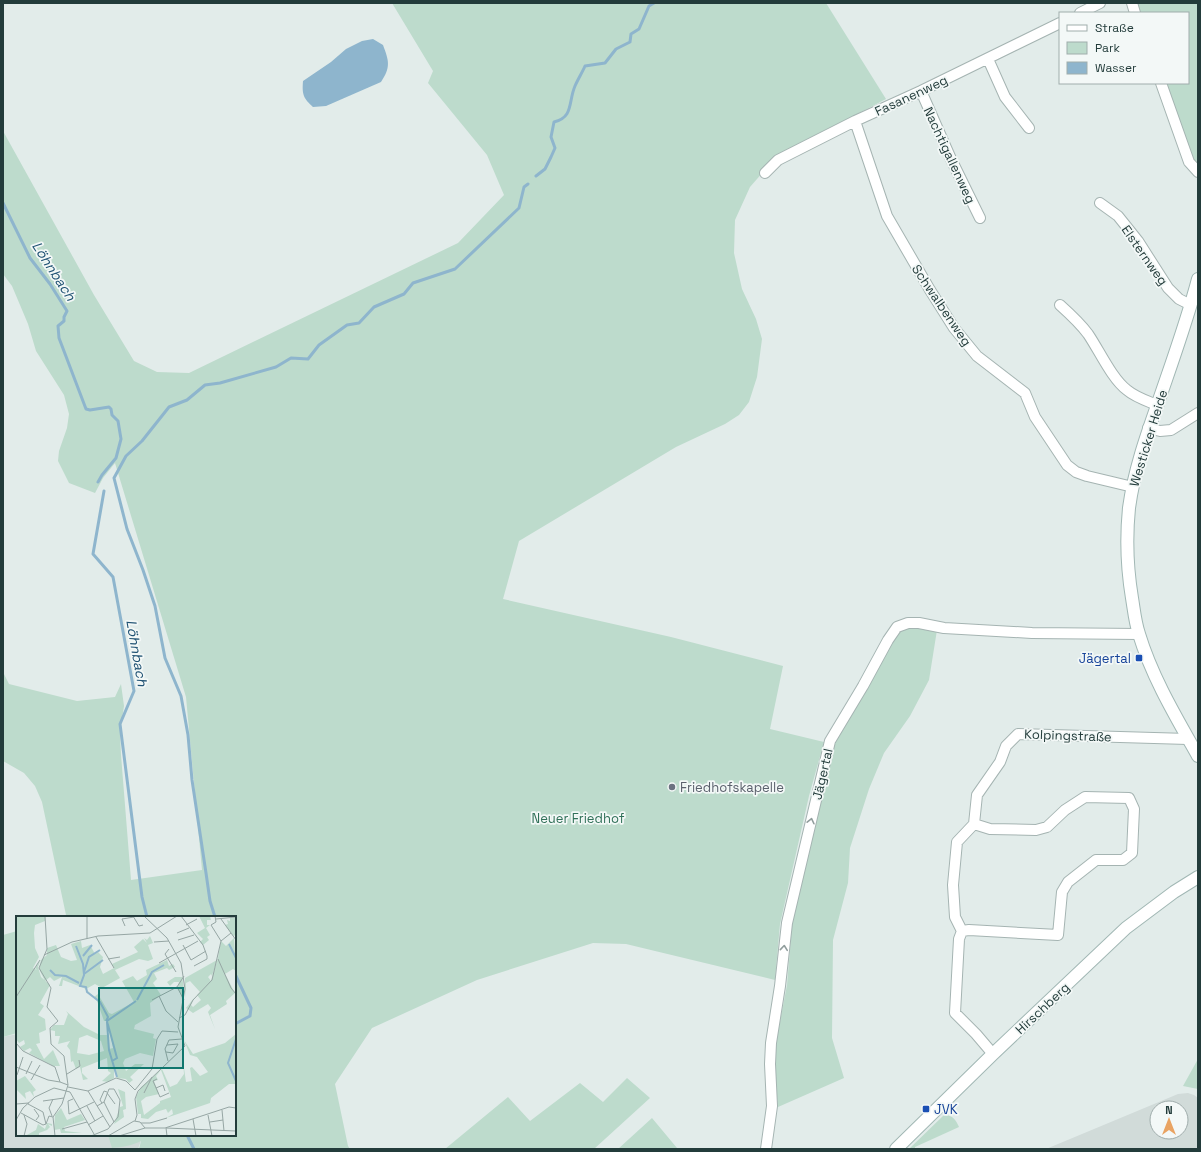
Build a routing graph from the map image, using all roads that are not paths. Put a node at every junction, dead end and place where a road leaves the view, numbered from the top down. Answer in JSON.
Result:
{"nodes":[{"id":1,"x":1100,"y":3,"type":"edge"},
{"id":2,"x":1082,"y":12,"type":"edge"},
{"id":3,"x":1059,"y":24,"type":"edge"},
{"id":4,"x":988,"y":59,"type":"junction"},
{"id":5,"x":1161,"y":84,"type":"edge"},
{"id":6,"x":921,"y":91,"type":"junction"},
{"id":7,"x":855,"y":122,"type":"junction"},
{"id":8,"x":1029,"y":128,"type":"dead end"},
{"id":9,"x":1198,"y":172,"type":"edge"},
{"id":10,"x":766,"y":173,"type":"dead end"},
{"id":11,"x":1100,"y":203,"type":"dead end"},
{"id":12,"x":980,"y":218,"type":"dead end"},
{"id":13,"x":1198,"y":279,"type":"edge"},
{"id":14,"x":1060,"y":305,"type":"dead end"},
{"id":15,"x":1191,"y":305,"type":"junction"},
{"id":16,"x":1157,"y":405,"type":"junction"},
{"id":17,"x":1198,"y":413,"type":"edge"},
{"id":18,"x":1148,"y":428,"type":"junction"},
{"id":19,"x":1133,"y":487,"type":"junction"},
{"id":20,"x":1139,"y":634,"type":"junction"},
{"id":21,"x":1188,"y":738,"type":"junction"},
{"id":22,"x":1198,"y":756,"type":"edge"},
{"id":23,"x":974,"y":824,"type":"junction"},
{"id":24,"x":1198,"y":877,"type":"edge"},
{"id":25,"x":962,"y":931,"type":"junction"},
{"id":26,"x":993,"y":1054,"type":"junction"},
{"id":27,"x":766,"y":1149,"type":"edge"},
{"id":28,"x":896,"y":1149,"type":"edge"}],
"edges":[{"from":1,"to":2,"type":"street"},
{"from":3,"to":4,"type":"street","name":"Fasanenweg"},
{"from":4,"to":6,"type":"street","name":"Fasanenweg"},
{"from":4,"to":8,"type":"street"},
{"from":5,"to":9,"type":"street"},
{"from":6,"to":7,"type":"street","name":"Fasanenweg"},
{"from":6,"to":12,"type":"street","name":"Nachtigallenweg"},
{"from":7,"to":10,"type":"street","name":"Fasanenweg"},
{"from":7,"to":19,"type":"street","name":"Schwalbenweg"},
{"from":11,"to":15,"type":"street","name":"Elsternweg"},
{"from":13,"to":15,"type":"street","name":"Westicker Heide"},
{"from":14,"to":16,"type":"street"},
{"from":15,"to":16,"type":"street","name":"Westicker Heide"},
{"from":16,"to":18,"type":"street","name":"Westicker Heide"},
{"from":17,"to":18,"type":"street"},
{"from":18,"to":19,"type":"street","name":"Westicker Heide"},
{"from":19,"to":20,"type":"street","name":"Westicker Heide"},
{"from":20,"to":21,"type":"street","name":"Westicker Heide"},
{"from":27,"to":20,"type":"street","name":"Jägertal","one_way":true},
{"from":21,"to":22,"type":"street","name":"Westicker Heide"},
{"from":21,"to":23,"type":"street","name":"Kolpingstraße"},
{"from":23,"to":25,"type":"street"},
{"from":23,"to":25,"type":"street"},
{"from":24,"to":26,"type":"street","name":"Hirschberg"},
{"from":25,"to":26,"type":"street"},
{"from":26,"to":28,"type":"street","name":"Hirschberg"}]}
